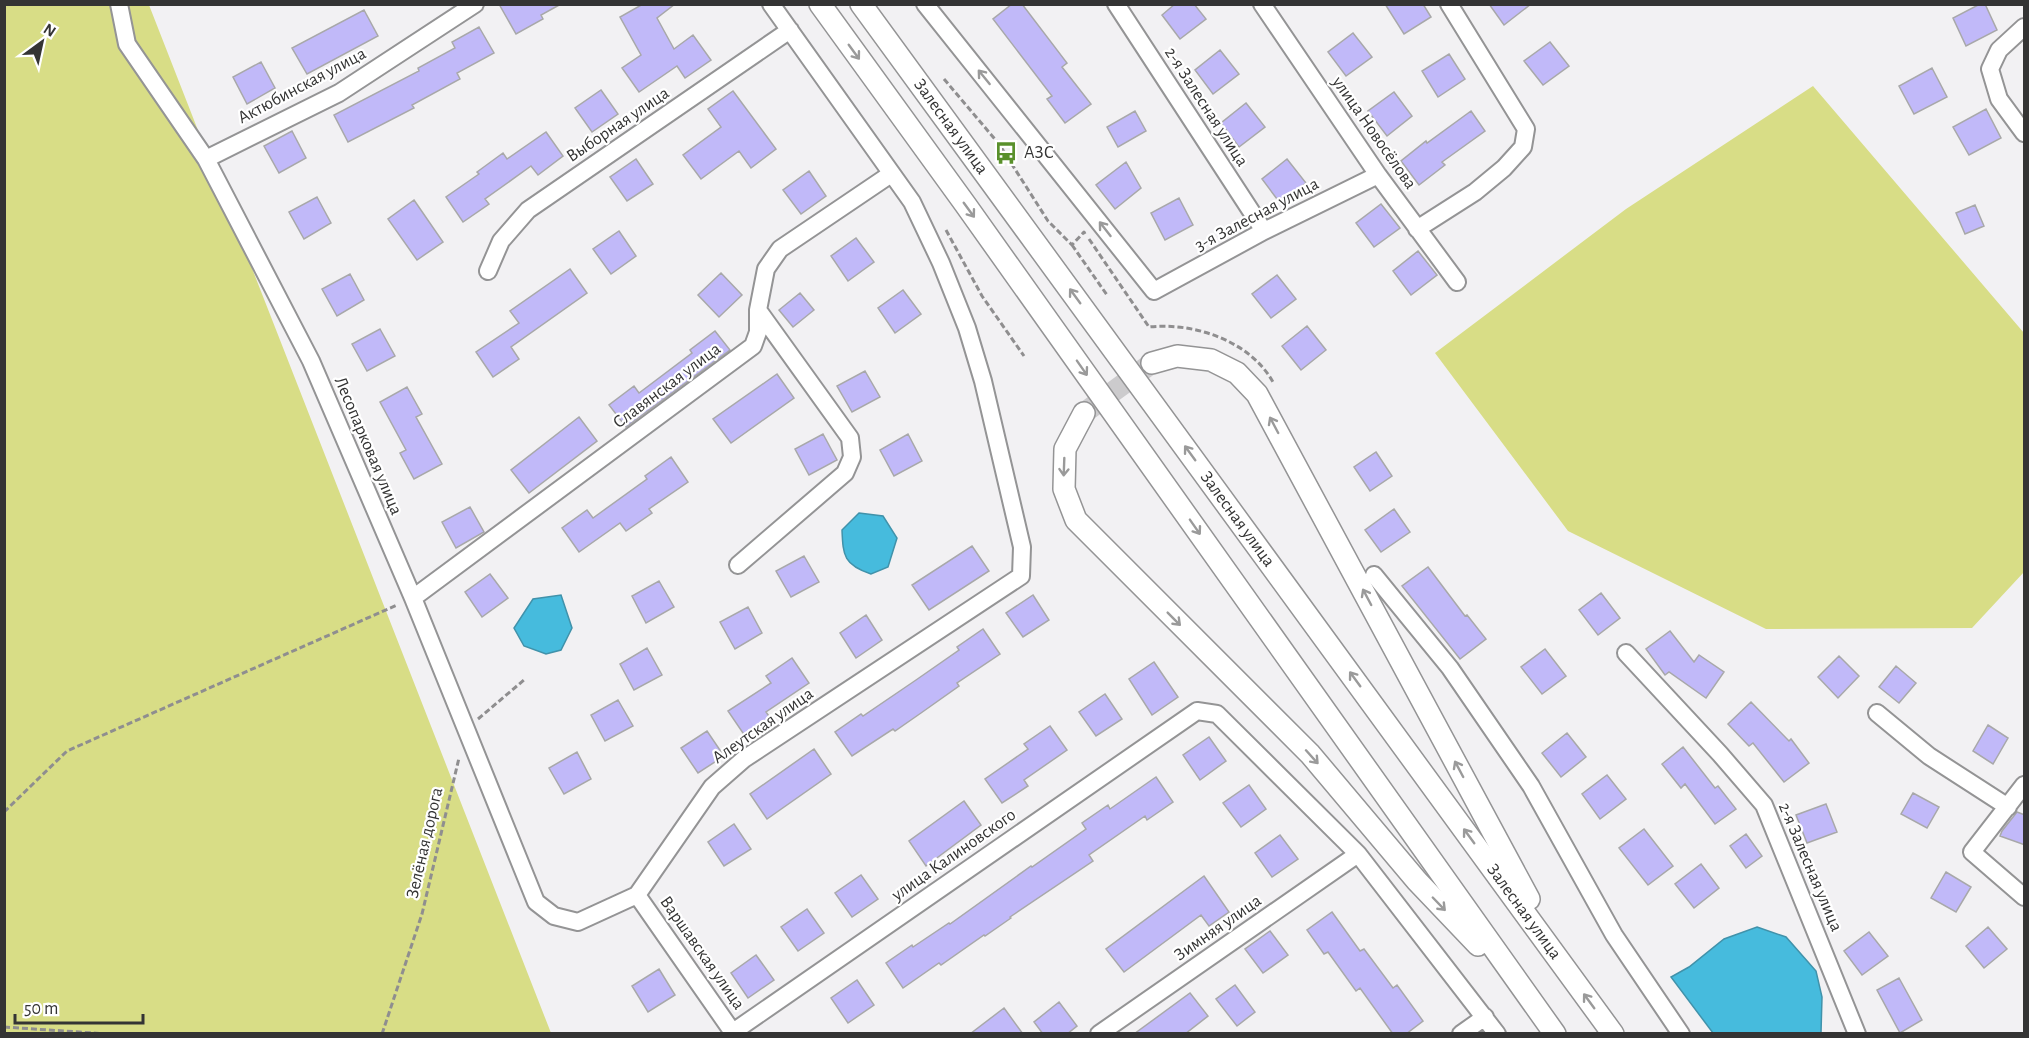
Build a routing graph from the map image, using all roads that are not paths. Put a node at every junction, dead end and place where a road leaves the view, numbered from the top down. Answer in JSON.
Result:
{"nodes":[{"id":1,"x":119,"y":4,"type":"edge"},
{"id":2,"x":476,"y":4,"type":"edge"},
{"id":3,"x":771,"y":4,"type":"edge"},
{"id":4,"x":820,"y":4,"type":"edge"},
{"id":5,"x":861,"y":4,"type":"edge"},
{"id":6,"x":926,"y":4,"type":"edge"},
{"id":7,"x":1116,"y":4,"type":"edge"},
{"id":8,"x":1262,"y":4,"type":"edge"},
{"id":9,"x":1449,"y":4,"type":"edge"},
{"id":10,"x":2025,"y":27,"type":"edge"},
{"id":11,"x":790,"y":30,"type":"junction"},
{"id":12,"x":2025,"y":133,"type":"edge"},
{"id":13,"x":206,"y":159,"type":"junction"},
{"id":14,"x":891,"y":174,"type":"junction"},
{"id":15,"x":1378,"y":175,"type":"junction"},
{"id":16,"x":1418,"y":229,"type":"junction"},
{"id":17,"x":1264,"y":231,"type":"junction"},
{"id":18,"x":488,"y":271,"type":"dead end"},
{"id":19,"x":1457,"y":282,"type":"dead end"},
{"id":20,"x":758,"y":310,"type":"junction"},
{"id":21,"x":1152,"y":363,"type":"tunnel mouth"},
{"id":22,"x":1084,"y":413,"type":"tunnel mouth"},
{"id":23,"x":738,"y":565,"type":"dead end"},
{"id":24,"x":1374,"y":575,"type":"dead end"},
{"id":25,"x":412,"y":598,"type":"junction"},
{"id":26,"x":1626,"y":653,"type":"dead end"},
{"id":27,"x":1877,"y":713,"type":"dead end"},
{"id":28,"x":2025,"y":785,"type":"edge"},
{"id":29,"x":2008,"y":807,"type":"junction"},
{"id":30,"x":1359,"y":854,"type":"junction"},
{"id":31,"x":637,"y":895,"type":"junction"},
{"id":32,"x":2025,"y":897,"type":"edge"},
{"id":33,"x":1566,"y":968,"type":"junction"},
{"id":34,"x":1530,"y":999,"type":"junction"},
{"id":35,"x":1485,"y":1017,"type":"junction"},
{"id":36,"x":734,"y":1033,"type":"edge"},
{"id":37,"x":1099,"y":1034,"type":"edge"},
{"id":38,"x":1461,"y":1034,"type":"edge"},
{"id":39,"x":1497,"y":1034,"type":"edge"},
{"id":40,"x":1555,"y":1034,"type":"edge"},
{"id":41,"x":1613,"y":1034,"type":"edge"},
{"id":42,"x":1681,"y":1034,"type":"edge"},
{"id":43,"x":1857,"y":1034,"type":"edge"}],
"edges":[{"from":1,"to":13,"type":"street","name":"Лесопарковая улица"},
{"from":2,"to":13,"type":"street","name":"Актюбинская улица"},
{"from":3,"to":11,"type":"street"},
{"from":4,"to":34,"type":"main road","name":"Залесная улица","one_way":true},
{"from":33,"to":5,"type":"main road","name":"Залесная улица","one_way":true},
{"from":17,"to":6,"type":"street","name":"3-я Залесная улица","one_way":true},
{"from":7,"to":17,"type":"street","name":"2-я Залесная улица"},
{"from":8,"to":15,"type":"street","name":"улица Новосёлова"},
{"from":9,"to":16,"type":"street"},
{"from":10,"to":12,"type":"street"},
{"from":11,"to":14,"type":"street"},
{"from":11,"to":18,"type":"street","name":"Выборная улица"},
{"from":13,"to":25,"type":"street","name":"Лесопарковая улица"},
{"from":14,"to":20,"type":"street","name":"Славянская улица"},
{"from":14,"to":31,"type":"street","name":"Алеутская улица"},
{"from":15,"to":16,"type":"street","name":"улица Новосёлова"},
{"from":15,"to":17,"type":"street","name":"3-я Залесная улица"},
{"from":16,"to":19,"type":"street","name":"улица Новосёлова"},
{"from":20,"to":23,"type":"street"},
{"from":20,"to":25,"type":"street","name":"Славянская улица"},
{"from":33,"to":21,"type":"main road","one_way":true},
{"from":22,"to":34,"type":"main road","one_way":true},
{"from":24,"to":42,"type":"street"},
{"from":25,"to":31,"type":"street","name":"Лесопарковая улица"},
{"from":26,"to":43,"type":"street","name":"2-я Залесная улица"},
{"from":27,"to":29,"type":"street"},
{"from":28,"to":29,"type":"street"},
{"from":29,"to":32,"type":"street"},
{"from":30,"to":35,"type":"street"},
{"from":30,"to":36,"type":"street","name":"улица Калиновского"},
{"from":30,"to":37,"type":"street","name":"Зимняя улица"},
{"from":31,"to":36,"type":"street","name":"Варшавская улица"},
{"from":41,"to":33,"type":"main road","name":"Залесная улица","one_way":true},
{"from":34,"to":40,"type":"main road","name":"Залесная улица"},
{"from":35,"to":38,"type":"street"},
{"from":35,"to":39,"type":"street"}]}
